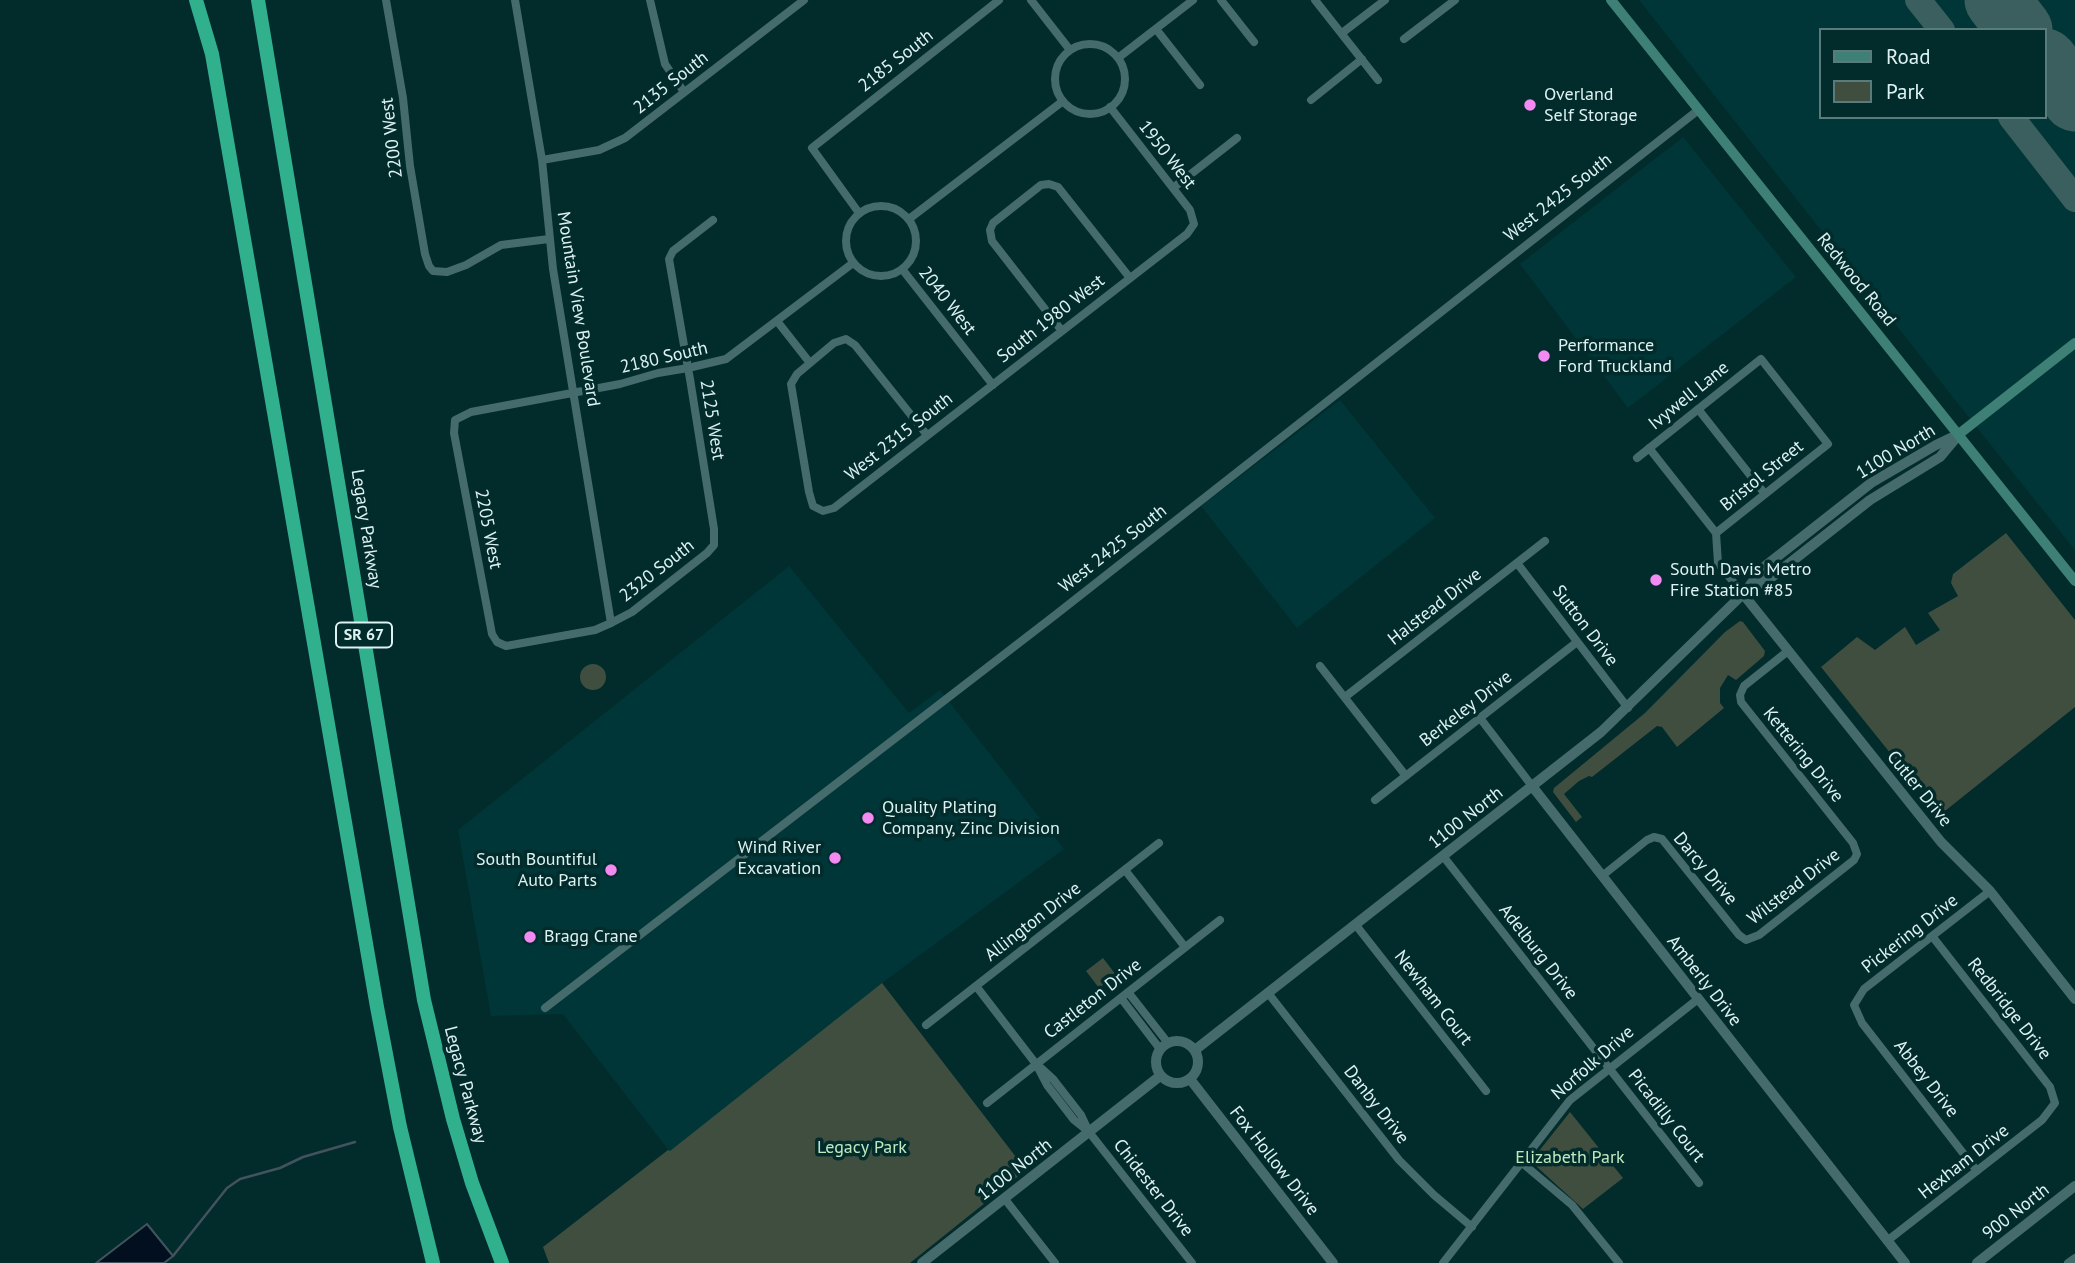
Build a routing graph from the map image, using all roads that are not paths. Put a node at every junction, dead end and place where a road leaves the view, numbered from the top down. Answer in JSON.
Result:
{"nodes":[{"id":1,"x":196,"y":0,"type":"edge"},
{"id":2,"x":258,"y":0,"type":"edge"},
{"id":3,"x":386,"y":0,"type":"edge"},
{"id":4,"x":514,"y":0,"type":"edge"},
{"id":5,"x":650,"y":0,"type":"edge"},
{"id":6,"x":804,"y":0,"type":"edge"},
{"id":7,"x":999,"y":0,"type":"edge"},
{"id":8,"x":1031,"y":0,"type":"edge"},
{"id":9,"x":1193,"y":0,"type":"edge"},
{"id":10,"x":1221,"y":0,"type":"edge"},
{"id":11,"x":1315,"y":0,"type":"edge"},
{"id":12,"x":1385,"y":0,"type":"edge"},
{"id":13,"x":1454,"y":0,"type":"edge"},
{"id":14,"x":1611,"y":0,"type":"edge"},
{"id":15,"x":1156,"y":29,"type":"junction"},
{"id":16,"x":1342,"y":33,"type":"junction"},
{"id":17,"x":1404,"y":39,"type":"dead end"},
{"id":18,"x":1254,"y":42,"type":"dead end"},
{"id":19,"x":1070,"y":50,"type":"junction"},
{"id":20,"x":1118,"y":58,"type":"junction"},
{"id":21,"x":1362,"y":59,"type":"junction"},
{"id":22,"x":1378,"y":80,"type":"dead end"},
{"id":23,"x":1200,"y":85,"type":"dead end"},
{"id":24,"x":684,"y":92,"type":"junction"},
{"id":25,"x":1311,"y":100,"type":"dead end"},
{"id":26,"x":1063,"y":101,"type":"junction"},
{"id":27,"x":1110,"y":107,"type":"junction"},
{"id":28,"x":1697,"y":111,"type":"junction"},
{"id":29,"x":1237,"y":138,"type":"dead end"},
{"id":30,"x":542,"y":160,"type":"junction"},
{"id":31,"x":1173,"y":188,"type":"junction"},
{"id":32,"x":859,"y":213,"type":"junction"},
{"id":33,"x":909,"y":219,"type":"junction"},
{"id":34,"x":713,"y":220,"type":"dead end"},
{"id":35,"x":1194,"y":224,"type":"joint"},
{"id":36,"x":549,"y":239,"type":"junction"},
{"id":37,"x":853,"y":263,"type":"junction"},
{"id":38,"x":902,"y":270,"type":"junction"},
{"id":39,"x":1130,"y":278,"type":"junction"},
{"id":40,"x":777,"y":321,"type":"junction"},
{"id":41,"x":1062,"y":331,"type":"junction"},
{"id":42,"x":2075,"y":343,"type":"edge"},
{"id":43,"x":810,"y":363,"type":"junction"},
{"id":44,"x":688,"y":368,"type":"junction"},
{"id":45,"x":992,"y":385,"type":"junction"},
{"id":46,"x":574,"y":394,"type":"junction"},
{"id":47,"x":1698,"y":409,"type":"junction"},
{"id":48,"x":454,"y":420,"type":"joint"},
{"id":49,"x":1959,"y":434,"type":"junction"},
{"id":50,"x":927,"y":435,"type":"junction"},
{"id":51,"x":1828,"y":444,"type":"joint"},
{"id":52,"x":1649,"y":448,"type":"junction"},
{"id":53,"x":1637,"y":458,"type":"dead end"},
{"id":54,"x":1765,"y":494,"type":"junction"},
{"id":55,"x":1716,"y":533,"type":"junction"},
{"id":56,"x":1545,"y":541,"type":"dead end"},
{"id":57,"x":713,"y":545,"type":"joint"},
{"id":58,"x":1517,"y":563,"type":"junction"},
{"id":59,"x":2075,"y":580,"type":"edge"},
{"id":60,"x":1743,"y":594,"type":"junction"},
{"id":61,"x":611,"y":623,"type":"junction"},
{"id":62,"x":497,"y":642,"type":"joint"},
{"id":63,"x":1577,"y":642,"type":"junction"},
{"id":64,"x":1788,"y":651,"type":"junction"},
{"id":65,"x":1321,"y":666,"type":"dead end"},
{"id":66,"x":1345,"y":697,"type":"junction"},
{"id":67,"x":1628,"y":708,"type":"junction"},
{"id":68,"x":1480,"y":718,"type":"junction"},
{"id":69,"x":1406,"y":776,"type":"junction"},
{"id":70,"x":1532,"y":786,"type":"junction"},
{"id":71,"x":1375,"y":800,"type":"dead end"},
{"id":72,"x":1160,"y":843,"type":"dead end"},
{"id":73,"x":1857,"y":854,"type":"joint"},
{"id":74,"x":1443,"y":856,"type":"junction"},
{"id":75,"x":1125,"y":870,"type":"junction"},
{"id":76,"x":1602,"y":876,"type":"junction"},
{"id":77,"x":1990,"y":891,"type":"junction"},
{"id":78,"x":1220,"y":920,"type":"dead end"},
{"id":79,"x":1355,"y":924,"type":"junction"},
{"id":80,"x":1933,"y":936,"type":"junction"},
{"id":81,"x":1746,"y":940,"type":"joint"},
{"id":82,"x":1185,"y":947,"type":"junction"},
{"id":83,"x":976,"y":986,"type":"junction"},
{"id":84,"x":1268,"y":993,"type":"junction"},
{"id":85,"x":1124,"y":995,"type":"junction"},
{"id":86,"x":1698,"y":999,"type":"junction"},
{"id":87,"x":2075,"y":999,"type":"edge"},
{"id":88,"x":1854,"y":1005,"type":"joint"},
{"id":89,"x":545,"y":1008,"type":"dead end"},
{"id":90,"x":926,"y":1026,"type":"dead end"},
{"id":91,"x":1164,"y":1046,"type":"junction"},
{"id":92,"x":1195,"y":1050,"type":"junction"},
{"id":93,"x":1036,"y":1064,"type":"junction"},
{"id":94,"x":1608,"y":1068,"type":"junction"},
{"id":95,"x":1160,"y":1076,"type":"junction"},
{"id":96,"x":1190,"y":1079,"type":"junction"},
{"id":97,"x":1486,"y":1091,"type":"dead end"},
{"id":98,"x":987,"y":1103,"type":"dead end"},
{"id":99,"x":2055,"y":1103,"type":"joint"},
{"id":100,"x":1089,"y":1132,"type":"junction"},
{"id":101,"x":1521,"y":1162,"type":"junction"},
{"id":102,"x":1977,"y":1171,"type":"junction"},
{"id":103,"x":1699,"y":1183,"type":"dead end"},
{"id":104,"x":2074,"y":1190,"type":"edge"},
{"id":105,"x":1004,"y":1198,"type":"junction"},
{"id":106,"x":1472,"y":1227,"type":"junction"},
{"id":107,"x":1887,"y":1241,"type":"junction"},
{"id":108,"x":2075,"y":1258,"type":"edge"},
{"id":109,"x":433,"y":1263,"type":"edge"},
{"id":110,"x":502,"y":1263,"type":"edge"},
{"id":111,"x":922,"y":1263,"type":"edge"},
{"id":112,"x":1055,"y":1263,"type":"edge"},
{"id":113,"x":1192,"y":1263,"type":"edge"},
{"id":114,"x":1334,"y":1263,"type":"edge"},
{"id":115,"x":1443,"y":1263,"type":"edge"},
{"id":116,"x":1619,"y":1263,"type":"edge"},
{"id":117,"x":1905,"y":1263,"type":"edge"},
{"id":118,"x":1977,"y":1263,"type":"edge"},
{"id":119,"x":2068,"y":1263,"type":"edge"}],
"edges":[{"from":1,"to":109,"type":"highway","number":"SR 67"},
{"from":2,"to":110,"type":"highway","name":"Legacy Parkway","number":"SR 67"},
{"from":3,"to":36,"type":"street","name":"2200 West"},
{"from":4,"to":30,"type":"street","name":"Mountain View Boulevard"},
{"from":5,"to":24,"type":"street"},
{"from":6,"to":24,"type":"street","name":"2135 South"},
{"from":7,"to":32,"type":"street","name":"2185 South"},
{"from":8,"to":19,"type":"street"},
{"from":9,"to":15,"type":"street"},
{"from":10,"to":18,"type":"street"},
{"from":11,"to":16,"type":"street"},
{"from":12,"to":16,"type":"street"},
{"from":13,"to":17,"type":"street"},
{"from":14,"to":28,"type":"main road","name":"Redwood Road"},
{"from":15,"to":20,"type":"street"},
{"from":15,"to":23,"type":"street"},
{"from":16,"to":21,"type":"street"},
{"from":19,"to":20,"type":"street"},
{"from":19,"to":26,"type":"street"},
{"from":20,"to":27,"type":"street"},
{"from":21,"to":22,"type":"street"},
{"from":21,"to":25,"type":"street"},
{"from":24,"to":30,"type":"street","name":"2135 South"},
{"from":26,"to":27,"type":"street"},
{"from":26,"to":33,"type":"street"},
{"from":27,"to":31,"type":"street","name":"1950 West"},
{"from":28,"to":49,"type":"main road","name":"Redwood Road"},
{"from":28,"to":89,"type":"street","name":"West 2425 South"},
{"from":29,"to":31,"type":"street"},
{"from":30,"to":36,"type":"street","name":"Mountain View Boulevard"},
{"from":31,"to":35,"type":"street","name":"1950 West"},
{"from":32,"to":33,"type":"street"},
{"from":32,"to":37,"type":"street"},
{"from":33,"to":38,"type":"street"},
{"from":34,"to":44,"type":"street","name":"2125 West"},
{"from":35,"to":39,"type":"street","name":"South 1980 West"},
{"from":36,"to":46,"type":"street","name":"Mountain View Boulevard"},
{"from":37,"to":38,"type":"street"},
{"from":37,"to":40,"type":"street","name":"2180 South"},
{"from":38,"to":45,"type":"street","name":"2040 West"},
{"from":39,"to":41,"type":"street","name":"South 1980 West"},
{"from":39,"to":41,"type":"street","name":"South 1980 West"},
{"from":40,"to":43,"type":"street"},
{"from":40,"to":44,"type":"street","name":"2180 South"},
{"from":41,"to":45,"type":"street","name":"South 1980 West"},
{"from":42,"to":49,"type":"main road"},
{"from":43,"to":50,"type":"street"},
{"from":43,"to":50,"type":"street","name":"West 2315 South"},
{"from":44,"to":46,"type":"street","name":"2180 South"},
{"from":44,"to":57,"type":"street","name":"2125 West"},
{"from":45,"to":50,"type":"street","name":"West 2315 South"},
{"from":46,"to":48,"type":"street","name":"2180 South"},
{"from":46,"to":61,"type":"street","name":"Mountain View Boulevard"},
{"from":47,"to":51,"type":"street","name":"Ivywell Lane"},
{"from":47,"to":52,"type":"street","name":"Ivywell Lane"},
{"from":47,"to":54,"type":"street"},
{"from":48,"to":62,"type":"street","name":"2205 West"},
{"from":49,"to":59,"type":"main road","name":"Redwood Road"},
{"from":49,"to":60,"type":"street","name":"1100 North"},
{"from":51,"to":54,"type":"street","name":"Bristol Street"},
{"from":52,"to":53,"type":"street","name":"Ivywell Lane"},
{"from":52,"to":55,"type":"street"},
{"from":54,"to":55,"type":"street","name":"Bristol Street"},
{"from":55,"to":60,"type":"street"},
{"from":56,"to":58,"type":"street","name":"Halstead Drive"},
{"from":57,"to":61,"type":"street","name":"2320 South"},
{"from":58,"to":63,"type":"street","name":"Sutton Drive"},
{"from":58,"to":66,"type":"street","name":"Halstead Drive"},
{"from":60,"to":64,"type":"street","name":"Cutler Drive"},
{"from":60,"to":67,"type":"street","name":"1100 North"},
{"from":61,"to":62,"type":"street","name":"2320 South"},
{"from":63,"to":67,"type":"street","name":"Sutton Drive"},
{"from":63,"to":68,"type":"street","name":"Berkeley Drive"},
{"from":64,"to":73,"type":"street","name":"Kettering Drive"},
{"from":64,"to":77,"type":"street","name":"Cutler Drive"},
{"from":65,"to":66,"type":"street"},
{"from":66,"to":69,"type":"street"},
{"from":67,"to":70,"type":"street","name":"1100 North"},
{"from":68,"to":69,"type":"street","name":"Berkeley Drive"},
{"from":68,"to":70,"type":"street","name":"Amberly Drive"},
{"from":69,"to":71,"type":"street","name":"Berkeley Drive"},
{"from":70,"to":74,"type":"street","name":"1100 North"},
{"from":70,"to":76,"type":"street","name":"Amberly Drive"},
{"from":72,"to":75,"type":"street","name":"Allington Drive"},
{"from":73,"to":81,"type":"street","name":"Wilstead Drive"},
{"from":74,"to":79,"type":"street","name":"1100 North"},
{"from":74,"to":94,"type":"street","name":"Adelburg Drive"},
{"from":75,"to":82,"type":"street"},
{"from":75,"to":83,"type":"street","name":"Allington Drive"},
{"from":76,"to":81,"type":"street","name":"Darcy Drive"},
{"from":76,"to":86,"type":"street","name":"Amberly Drive"},
{"from":77,"to":80,"type":"street","name":"Pickering Drive"},
{"from":77,"to":87,"type":"street","name":"Cutler Drive"},
{"from":78,"to":82,"type":"street","name":"Castleton Drive"},
{"from":79,"to":84,"type":"street","name":"1100 North"},
{"from":79,"to":97,"type":"street","name":"Newham Court"},
{"from":80,"to":88,"type":"street","name":"Pickering Drive"},
{"from":80,"to":99,"type":"street","name":"Redbridge Drive"},
{"from":82,"to":85,"type":"street","name":"Castleton Drive"},
{"from":83,"to":90,"type":"street","name":"Allington Drive"},
{"from":83,"to":93,"type":"street","name":"Chidester Drive"},
{"from":84,"to":92,"type":"street","name":"1100 North"},
{"from":84,"to":106,"type":"street","name":"Danby Drive"},
{"from":85,"to":91,"type":"street"},
{"from":85,"to":93,"type":"street","name":"Castleton Drive"},
{"from":86,"to":94,"type":"street","name":"Norfolk Drive"},
{"from":86,"to":107,"type":"street","name":"Amberly Drive"},
{"from":88,"to":102,"type":"street","name":"Abbey Drive"},
{"from":91,"to":92,"type":"street"},
{"from":91,"to":95,"type":"street"},
{"from":92,"to":96,"type":"street"},
{"from":93,"to":98,"type":"street","name":"Castleton Drive"},
{"from":93,"to":100,"type":"street","name":"Chidester Drive"},
{"from":94,"to":101,"type":"street","name":"Norfolk Drive"},
{"from":94,"to":103,"type":"street","name":"Picadilly Court"},
{"from":95,"to":96,"type":"street"},
{"from":95,"to":100,"type":"street","name":"1100 North"},
{"from":96,"to":114,"type":"street","name":"Fox Hollow Drive"},
{"from":99,"to":102,"type":"street","name":"Hexham Drive"},
{"from":100,"to":105,"type":"street","name":"1100 North"},
{"from":100,"to":113,"type":"street","name":"Chidester Drive"},
{"from":101,"to":106,"type":"street","name":"Norfolk Drive"},
{"from":101,"to":116,"type":"street"},
{"from":102,"to":107,"type":"street","name":"Hexham Drive"},
{"from":104,"to":118,"type":"street","name":"900 North"},
{"from":105,"to":111,"type":"street","name":"1100 North"},
{"from":105,"to":112,"type":"street"},
{"from":106,"to":115,"type":"street","name":"Norfolk Drive"},
{"from":107,"to":117,"type":"street","name":"Amberly Drive"},
{"from":108,"to":119,"type":"street"}]}
